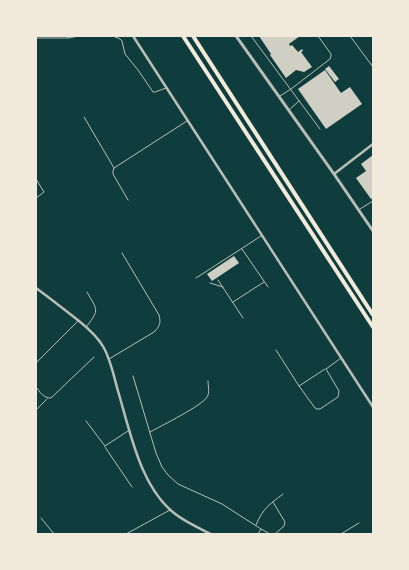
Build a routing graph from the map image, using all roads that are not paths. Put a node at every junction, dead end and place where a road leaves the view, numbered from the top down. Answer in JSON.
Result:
{"nodes":[{"id":1,"x":79,"y":36,"type":"edge"},
{"id":2,"x":113,"y":36,"type":"edge"},
{"id":3,"x":133,"y":36,"type":"edge"},
{"id":4,"x":183,"y":36,"type":"edge"},
{"id":5,"x":193,"y":36,"type":"edge"},
{"id":6,"x":236,"y":36,"type":"edge"},
{"id":7,"x":251,"y":36,"type":"edge"},
{"id":8,"x":318,"y":36,"type":"edge"},
{"id":9,"x":350,"y":36,"type":"edge"},
{"id":10,"x":68,"y":37,"type":"edge"},
{"id":11,"x":36,"y":38,"type":"edge"},
{"id":12,"x":373,"y":67,"type":"edge"},
{"id":13,"x":166,"y":88,"type":"junction"},
{"id":14,"x":290,"y":89,"type":"junction"},
{"id":15,"x":279,"y":96,"type":"junction"},
{"id":16,"x":299,"y":102,"type":"junction"},
{"id":17,"x":289,"y":110,"type":"junction"},
{"id":18,"x":84,"y":117,"type":"dead end"},
{"id":19,"x":187,"y":120,"type":"junction"},
{"id":20,"x":320,"y":129,"type":"dead end"},
{"id":21,"x":373,"y":144,"type":"edge"},
{"id":22,"x":114,"y":168,"type":"junction"},
{"id":23,"x":334,"y":174,"type":"junction"},
{"id":24,"x":36,"y":179,"type":"edge"},
{"id":25,"x":36,"y":198,"type":"edge"},
{"id":26,"x":128,"y":200,"type":"dead end"},
{"id":27,"x":373,"y":201,"type":"edge"},
{"id":28,"x":358,"y":210,"type":"junction"},
{"id":29,"x":373,"y":231,"type":"edge"},
{"id":30,"x":262,"y":236,"type":"junction"},
{"id":31,"x":242,"y":248,"type":"junction"},
{"id":32,"x":122,"y":254,"type":"dead end"},
{"id":33,"x":196,"y":278,"type":"dead end"},
{"id":34,"x":218,"y":280,"type":"dead end"},
{"id":35,"x":264,"y":282,"type":"junction"},
{"id":36,"x":210,"y":283,"type":"dead end"},
{"id":37,"x":223,"y":287,"type":"junction"},
{"id":38,"x":36,"y":288,"type":"edge"},
{"id":39,"x":268,"y":288,"type":"dead end"},
{"id":40,"x":87,"y":292,"type":"dead end"},
{"id":41,"x":232,"y":302,"type":"junction"},
{"id":42,"x":373,"y":315,"type":"edge"},
{"id":43,"x":243,"y":318,"type":"dead end"},
{"id":44,"x":79,"y":321,"type":"junction"},
{"id":45,"x":87,"y":327,"type":"junction"},
{"id":46,"x":373,"y":327,"type":"edge"},
{"id":47,"x":276,"y":350,"type":"dead end"},
{"id":48,"x":94,"y":357,"type":"dead end"},
{"id":49,"x":341,"y":358,"type":"junction"},
{"id":50,"x":108,"y":359,"type":"junction"},
{"id":51,"x":36,"y":363,"type":"edge"},
{"id":52,"x":326,"y":369,"type":"junction"},
{"id":53,"x":133,"y":376,"type":"dead end"},
{"id":54,"x":208,"y":382,"type":"dead end"},
{"id":55,"x":299,"y":386,"type":"junction"},
{"id":56,"x":36,"y":387,"type":"edge"},
{"id":57,"x":47,"y":398,"type":"junction"},
{"id":58,"x":373,"y":407,"type":"edge"},
{"id":59,"x":36,"y":410,"type":"edge"},
{"id":60,"x":86,"y":421,"type":"dead end"},
{"id":61,"x":130,"y":430,"type":"junction"},
{"id":62,"x":150,"y":433,"type":"junction"},
{"id":63,"x":105,"y":446,"type":"junction"},
{"id":64,"x":132,"y":487,"type":"dead end"},
{"id":65,"x":283,"y":494,"type":"dead end"},
{"id":66,"x":273,"y":502,"type":"junction"},
{"id":67,"x":170,"y":509,"type":"junction"},
{"id":68,"x":41,"y":518,"type":"dead end"},
{"id":69,"x":359,"y":523,"type":"dead end"},
{"id":70,"x":255,"y":525,"type":"junction"},
{"id":71,"x":261,"y":528,"type":"junction"},
{"id":72,"x":54,"y":534,"type":"edge"},
{"id":73,"x":126,"y":534,"type":"edge"},
{"id":74,"x":211,"y":534,"type":"edge"},
{"id":75,"x":258,"y":534,"type":"edge"},
{"id":76,"x":270,"y":534,"type":"edge"},
{"id":77,"x":275,"y":534,"type":"edge"},
{"id":78,"x":341,"y":534,"type":"edge"}],
"edges":[{"from":1,"to":10,"type":"lane"},
{"from":2,"to":13,"type":"lane"},
{"from":3,"to":13,"type":"street"},
{"from":4,"to":46,"type":"highway"},
{"from":5,"to":42,"type":"highway"},
{"from":6,"to":15,"type":"street"},
{"from":7,"to":14,"type":"lane"},
{"from":8,"to":14,"type":"lane"},
{"from":9,"to":12,"type":"lane"},
{"from":10,"to":11,"type":"lane"},
{"from":13,"to":19,"type":"street"},
{"from":14,"to":15,"type":"lane"},
{"from":14,"to":16,"type":"lane"},
{"from":15,"to":17,"type":"street"},
{"from":16,"to":17,"type":"lane"},
{"from":16,"to":20,"type":"lane"},
{"from":17,"to":23,"type":"street"},
{"from":18,"to":22,"type":"lane"},
{"from":19,"to":22,"type":"lane"},
{"from":19,"to":30,"type":"street"},
{"from":21,"to":23,"type":"street"},
{"from":22,"to":26,"type":"lane"},
{"from":23,"to":28,"type":"street"},
{"from":24,"to":25,"type":"lane"},
{"from":27,"to":28,"type":"lane"},
{"from":28,"to":29,"type":"street"},
{"from":30,"to":31,"type":"lane"},
{"from":30,"to":49,"type":"street"},
{"from":31,"to":33,"type":"lane"},
{"from":31,"to":35,"type":"lane"},
{"from":32,"to":50,"type":"lane"},
{"from":34,"to":37,"type":"lane"},
{"from":35,"to":39,"type":"lane"},
{"from":35,"to":41,"type":"lane"},
{"from":36,"to":37,"type":"lane"},
{"from":37,"to":41,"type":"lane"},
{"from":38,"to":44,"type":"street"},
{"from":40,"to":45,"type":"lane"},
{"from":41,"to":43,"type":"lane"},
{"from":44,"to":45,"type":"street"},
{"from":44,"to":51,"type":"lane"},
{"from":45,"to":50,"type":"street"},
{"from":47,"to":55,"type":"lane"},
{"from":48,"to":57,"type":"lane"},
{"from":49,"to":52,"type":"lane"},
{"from":49,"to":58,"type":"street"},
{"from":50,"to":61,"type":"street"},
{"from":52,"to":55,"type":"lane"},
{"from":52,"to":55,"type":"lane"},
{"from":53,"to":62,"type":"lane"},
{"from":54,"to":62,"type":"lane"},
{"from":56,"to":57,"type":"lane"},
{"from":57,"to":59,"type":"lane"},
{"from":60,"to":63,"type":"lane"},
{"from":61,"to":63,"type":"lane"},
{"from":61,"to":67,"type":"street"},
{"from":62,"to":70,"type":"lane"},
{"from":63,"to":64,"type":"lane"},
{"from":65,"to":66,"type":"lane"},
{"from":66,"to":70,"type":"lane"},
{"from":66,"to":77,"type":"lane"},
{"from":67,"to":73,"type":"lane"},
{"from":67,"to":74,"type":"street"},
{"from":68,"to":72,"type":"lane"},
{"from":69,"to":78,"type":"lane"},
{"from":70,"to":71,"type":"lane"},
{"from":71,"to":75,"type":"lane"},
{"from":71,"to":76,"type":"lane"}]}
